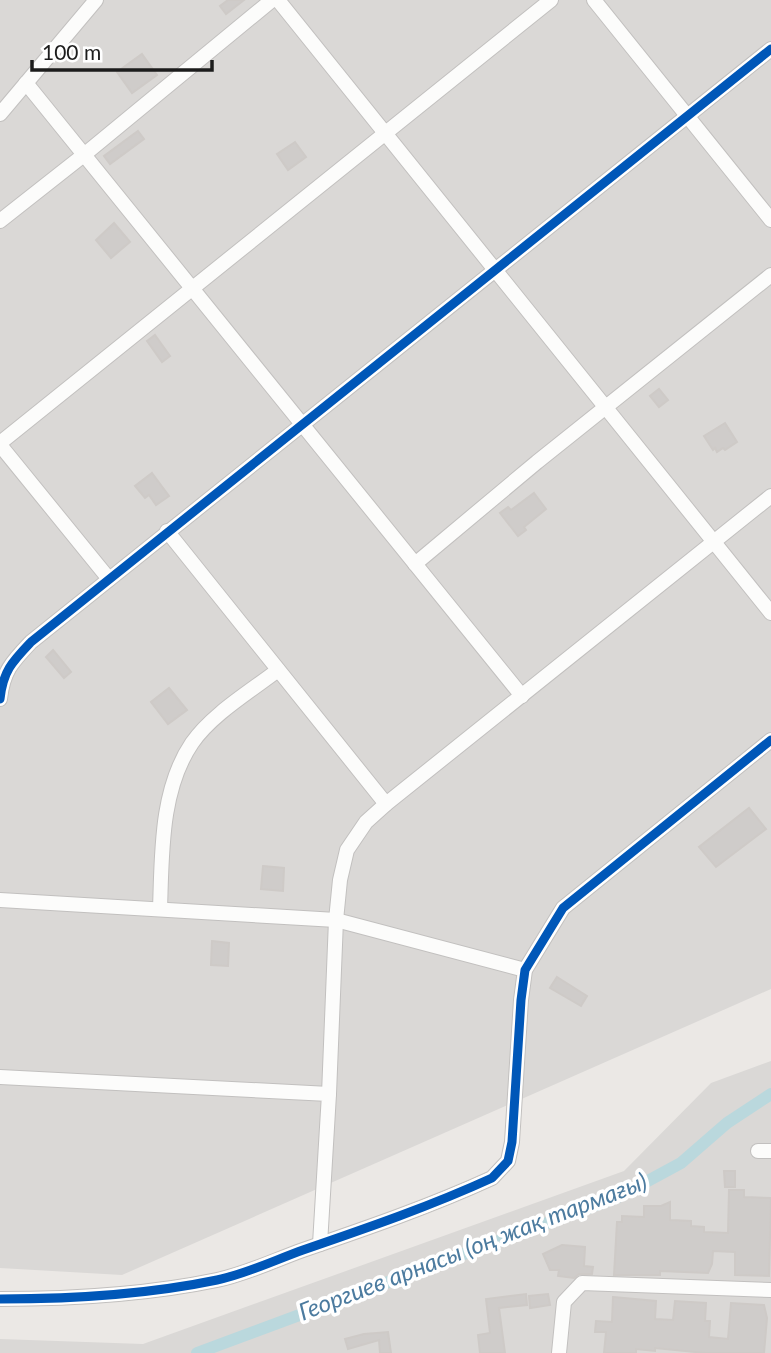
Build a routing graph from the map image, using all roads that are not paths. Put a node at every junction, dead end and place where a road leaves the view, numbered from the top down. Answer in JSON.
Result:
{"nodes":[{"id":1,"x":96,"y":0,"type":"edge"},
{"id":2,"x":272,"y":0,"type":"edge"},
{"id":3,"x":278,"y":0,"type":"edge"},
{"id":4,"x":551,"y":0,"type":"edge"},
{"id":5,"x":594,"y":0,"type":"edge"},
{"id":6,"x":771,"y":49,"type":"edge"},
{"id":7,"x":26,"y":83,"type":"junction"},
{"id":8,"x":0,"y":114,"type":"edge"},
{"id":9,"x":689,"y":116,"type":"junction"},
{"id":10,"x":384,"y":133,"type":"junction"},
{"id":11,"x":85,"y":154,"type":"junction"},
{"id":12,"x":771,"y":220,"type":"edge"},
{"id":13,"x":0,"y":221,"type":"edge"},
{"id":14,"x":494,"y":270,"type":"junction"},
{"id":15,"x":771,"y":275,"type":"edge"},
{"id":16,"x":194,"y":288,"type":"junction"},
{"id":17,"x":605,"y":408,"type":"junction"},
{"id":18,"x":303,"y":424,"type":"junction"},
{"id":19,"x":0,"y":444,"type":"edge"},
{"id":20,"x":771,"y":496,"type":"edge"},
{"id":21,"x":167,"y":531,"type":"junction"},
{"id":22,"x":714,"y":542,"type":"junction"},
{"id":23,"x":415,"y":564,"type":"junction"},
{"id":24,"x":109,"y":579,"type":"junction"},
{"id":25,"x":771,"y":613,"type":"edge"},
{"id":26,"x":278,"y":670,"type":"junction"},
{"id":27,"x":522,"y":696,"type":"junction"},
{"id":28,"x":0,"y":699,"type":"edge"},
{"id":29,"x":771,"y":740,"type":"edge"},
{"id":30,"x":386,"y":804,"type":"junction"},
{"id":31,"x":0,"y":900,"type":"edge"},
{"id":32,"x":160,"y":909,"type":"junction"},
{"id":33,"x":336,"y":920,"type":"junction"},
{"id":34,"x":525,"y":970,"type":"junction"},
{"id":35,"x":0,"y":1077,"type":"edge"},
{"id":36,"x":329,"y":1094,"type":"junction"},
{"id":37,"x":320,"y":1244,"type":"junction"},
{"id":38,"x":771,"y":1290,"type":"edge"},
{"id":39,"x":0,"y":1299,"type":"edge"},
{"id":40,"x":559,"y":1353,"type":"edge"}],
"edges":[{"from":1,"to":7,"type":"street"},
{"from":2,"to":11,"type":"street"},
{"from":3,"to":10,"type":"street"},
{"from":4,"to":10,"type":"street"},
{"from":5,"to":9,"type":"street"},
{"from":6,"to":9,"type":"street"},
{"from":7,"to":8,"type":"street"},
{"from":7,"to":11,"type":"street"},
{"from":9,"to":12,"type":"street"},
{"from":9,"to":14,"type":"street"},
{"from":10,"to":14,"type":"street"},
{"from":10,"to":16,"type":"street"},
{"from":11,"to":13,"type":"street"},
{"from":11,"to":16,"type":"street"},
{"from":14,"to":17,"type":"street"},
{"from":14,"to":18,"type":"street"},
{"from":15,"to":17,"type":"street"},
{"from":16,"to":18,"type":"street"},
{"from":16,"to":19,"type":"street"},
{"from":17,"to":22,"type":"street"},
{"from":17,"to":23,"type":"street"},
{"from":18,"to":21,"type":"street"},
{"from":18,"to":23,"type":"street"},
{"from":19,"to":24,"type":"street"},
{"from":20,"to":22,"type":"street"},
{"from":21,"to":24,"type":"street"},
{"from":21,"to":26,"type":"street"},
{"from":22,"to":25,"type":"street"},
{"from":22,"to":27,"type":"street"},
{"from":23,"to":27,"type":"street"},
{"from":24,"to":28,"type":"street"},
{"from":26,"to":30,"type":"street"},
{"from":26,"to":32,"type":"street"},
{"from":27,"to":30,"type":"street"},
{"from":29,"to":34,"type":"street"},
{"from":30,"to":33,"type":"street"},
{"from":31,"to":32,"type":"street"},
{"from":32,"to":33,"type":"street"},
{"from":33,"to":34,"type":"street"},
{"from":33,"to":36,"type":"street"},
{"from":34,"to":37,"type":"street"},
{"from":35,"to":36,"type":"street"},
{"from":36,"to":37,"type":"street"},
{"from":37,"to":39,"type":"street"},
{"from":38,"to":40,"type":"street"}]}
